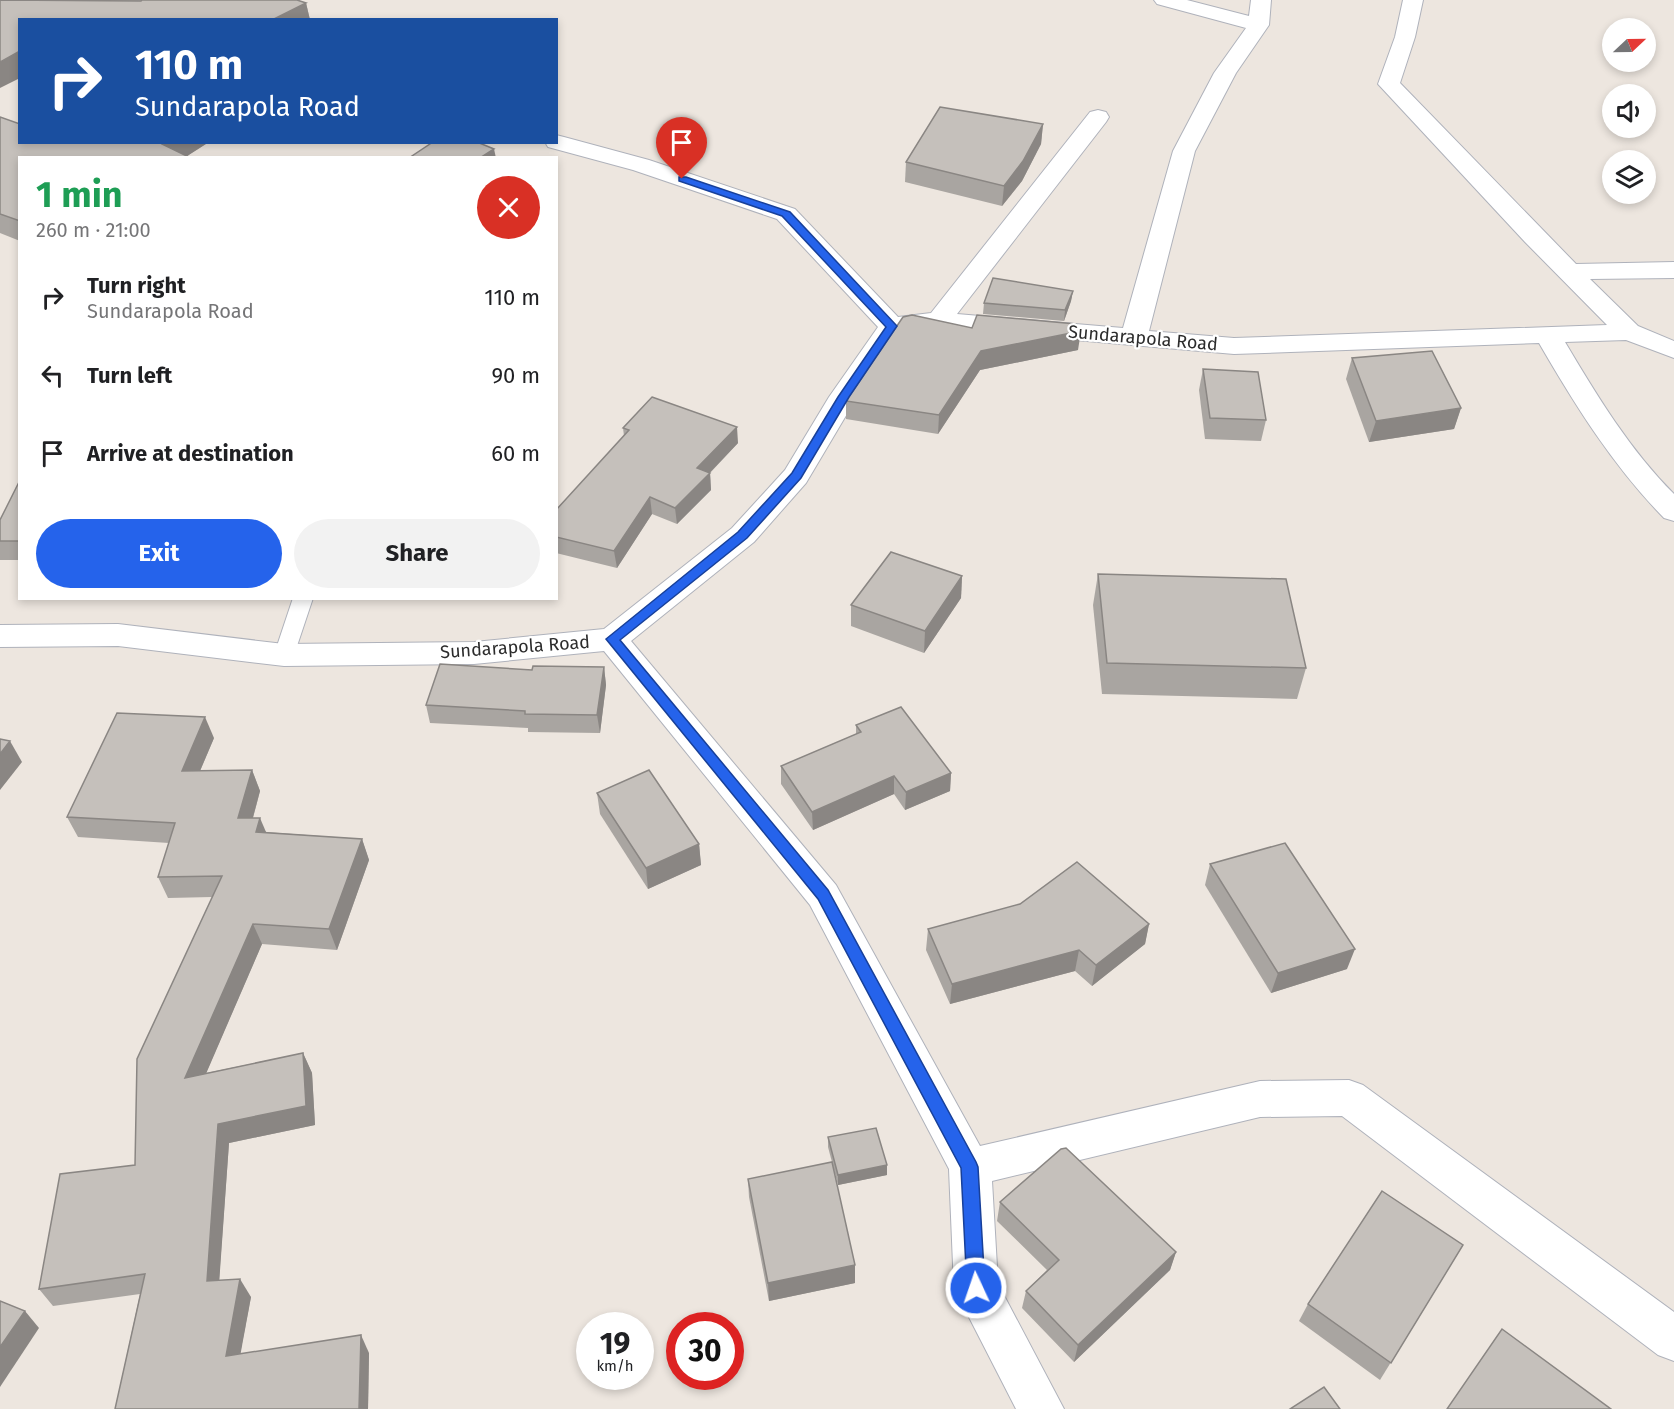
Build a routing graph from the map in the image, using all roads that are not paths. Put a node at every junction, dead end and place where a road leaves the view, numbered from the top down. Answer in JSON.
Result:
{"nodes":[{"id":1,"x":1164,"y":0,"type":"edge"},
{"id":2,"x":1261,"y":0,"type":"edge"},
{"id":3,"x":1413,"y":0,"type":"edge"},
{"id":4,"x":1259,"y":25,"type":"junction"},
{"id":5,"x":1098,"y":117,"type":"dead end"},
{"id":6,"x":558,"y":143,"type":"edge"},
{"id":7,"x":1674,"y":270,"type":"edge"},
{"id":8,"x":1568,"y":272,"type":"junction"},
{"id":9,"x":939,"y":320,"type":"junction"},
{"id":10,"x":892,"y":326,"type":"junction"},
{"id":11,"x":1629,"y":332,"type":"junction"},
{"id":12,"x":1548,"y":335,"type":"junction"},
{"id":13,"x":1134,"y":336,"type":"junction"},
{"id":14,"x":1674,"y":350,"type":"edge"},
{"id":15,"x":1674,"y":511,"type":"edge"},
{"id":16,"x":302,"y":600,"type":"edge"},
{"id":17,"x":0,"y":636,"type":"edge"},
{"id":18,"x":612,"y":639,"type":"junction"},
{"id":19,"x":284,"y":655,"type":"junction"},
{"id":20,"x":970,"y":1167,"type":"junction"},
{"id":21,"x":1674,"y":1339,"type":"edge"},
{"id":22,"x":1041,"y":1409,"type":"edge"}],
"edges":[{"from":1,"to":4,"type":"street"},
{"from":2,"to":4,"type":"street"},
{"from":3,"to":8,"type":"street"},
{"from":4,"to":13,"type":"street"},
{"from":5,"to":9,"type":"street"},
{"from":6,"to":10,"type":"street"},
{"from":7,"to":8,"type":"street"},
{"from":8,"to":11,"type":"street"},
{"from":9,"to":10,"type":"street","name":"Sundarapola Road"},
{"from":9,"to":13,"type":"street","name":"Sundarapola Road"},
{"from":10,"to":18,"type":"street","name":"Sundarapola Road"},
{"from":11,"to":12,"type":"street","name":"Sundarapola Road"},
{"from":11,"to":14,"type":"street","name":"Sundarapola Road"},
{"from":12,"to":13,"type":"street","name":"Sundarapola Road"},
{"from":12,"to":15,"type":"street"},
{"from":16,"to":19,"type":"lane"},
{"from":17,"to":19,"type":"street","name":"Sundarapola Road"},
{"from":18,"to":19,"type":"street","name":"Sundarapola Road"},
{"from":18,"to":20,"type":"street"},
{"from":20,"to":21,"type":"street"},
{"from":20,"to":22,"type":"street"}]}
